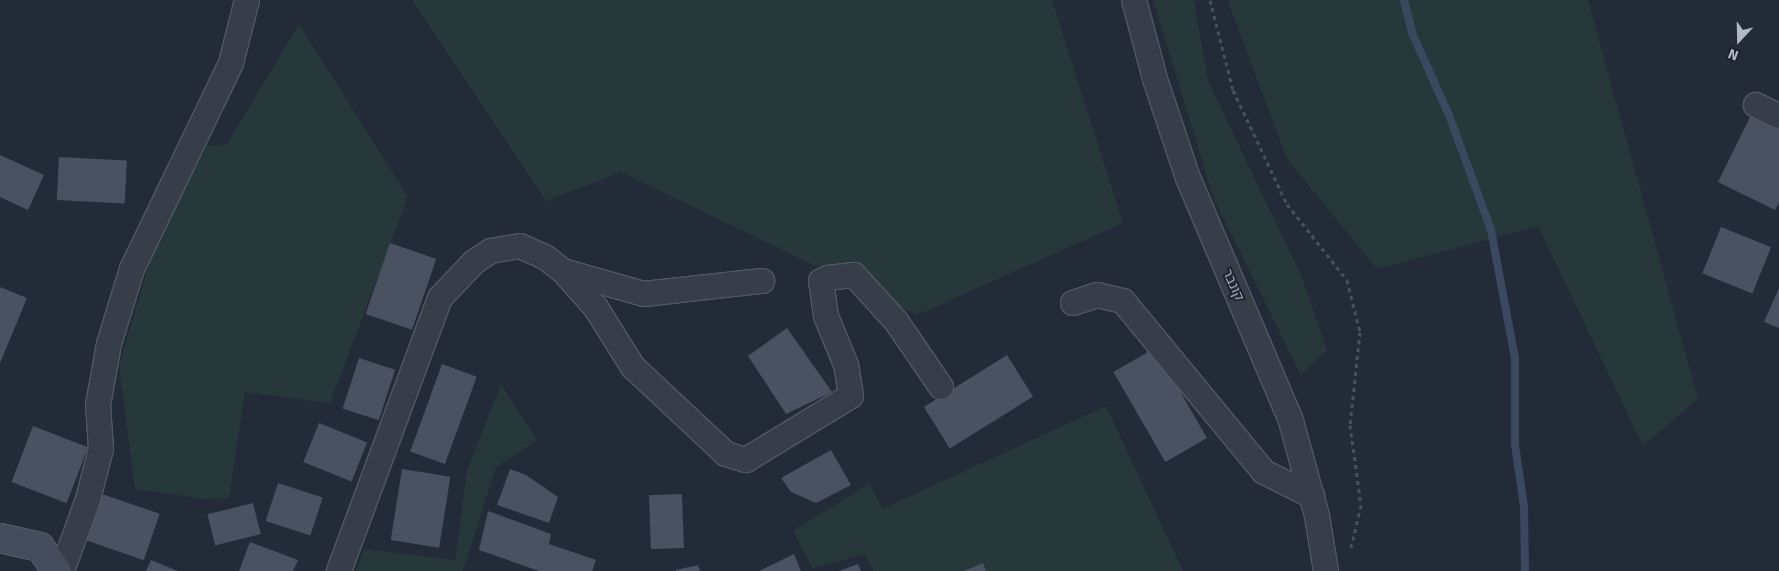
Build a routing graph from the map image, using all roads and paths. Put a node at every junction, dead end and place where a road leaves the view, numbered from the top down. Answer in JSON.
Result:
{"nodes":[{"id":1,"x":247,"y":0,"type":"edge"},
{"id":2,"x":1134,"y":0,"type":"edge"},
{"id":3,"x":1210,"y":0,"type":"edge"},
{"id":4,"x":1756,"y":106,"type":"dead end"},
{"id":5,"x":1779,"y":116,"type":"edge"},
{"id":6,"x":563,"y":271,"type":"junction"},
{"id":7,"x":762,"y":281,"type":"dead end"},
{"id":8,"x":1072,"y":303,"type":"dead end"},
{"id":9,"x":941,"y":387,"type":"dead end"},
{"id":10,"x":1312,"y":496,"type":"junction"},
{"id":11,"x":0,"y":538,"type":"edge"},
{"id":12,"x":1347,"y":562,"type":"dead end"},
{"id":13,"x":57,"y":571,"type":"edge"},
{"id":14,"x":62,"y":571,"type":"edge"},
{"id":15,"x":339,"y":571,"type":"edge"},
{"id":16,"x":1326,"y":571,"type":"edge"}],
"edges":[{"from":1,"to":14,"type":"street"},
{"from":2,"to":10,"type":"street","name":"קונבר"},
{"from":3,"to":12,"type":"path"},
{"from":4,"to":5,"type":"street"},
{"from":6,"to":7,"type":"street"},
{"from":6,"to":9,"type":"street"},
{"from":6,"to":15,"type":"street"},
{"from":8,"to":10,"type":"street"},
{"from":10,"to":16,"type":"street","name":"קונבר"},
{"from":11,"to":13,"type":"street"}]}
